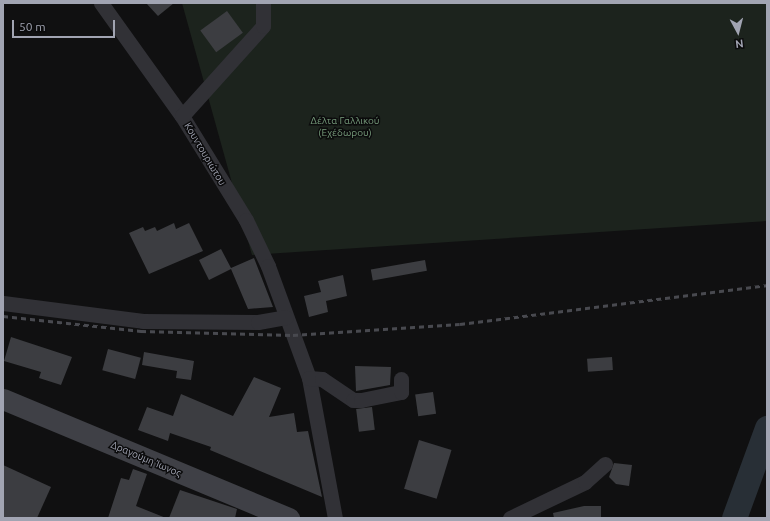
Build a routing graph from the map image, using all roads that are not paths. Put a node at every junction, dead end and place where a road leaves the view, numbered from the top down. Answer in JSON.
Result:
{"nodes":[{"id":1,"x":101,"y":3,"type":"edge"},
{"id":2,"x":263,"y":3,"type":"edge"},
{"id":3,"x":182,"y":116,"type":"junction"},
{"id":4,"x":3,"y":303,"type":"edge"},
{"id":5,"x":286,"y":317,"type":"junction"},
{"id":6,"x":309,"y":378,"type":"junction"},
{"id":7,"x":401,"y":379,"type":"dead end"},
{"id":8,"x":3,"y":399,"type":"edge"},
{"id":9,"x":605,"y":464,"type":"dead end"},
{"id":10,"x":336,"y":517,"type":"edge"},
{"id":11,"x":289,"y":518,"type":"edge"},
{"id":12,"x":510,"y":518,"type":"edge"}],
"edges":[{"from":1,"to":3,"type":"street","name":"Κουντουριώτου"},
{"from":2,"to":3,"type":"street"},
{"from":3,"to":5,"type":"street","name":"Κουντουριώτου"},
{"from":4,"to":5,"type":"street"},
{"from":5,"to":6,"type":"street","name":"Κουντουριώτου"},
{"from":6,"to":7,"type":"street"},
{"from":6,"to":10,"type":"street","name":"Κουντουριώτου"},
{"from":8,"to":11,"type":"main road","name":"Δραγούμη Ίωνος"},
{"from":9,"to":12,"type":"street"}]}
